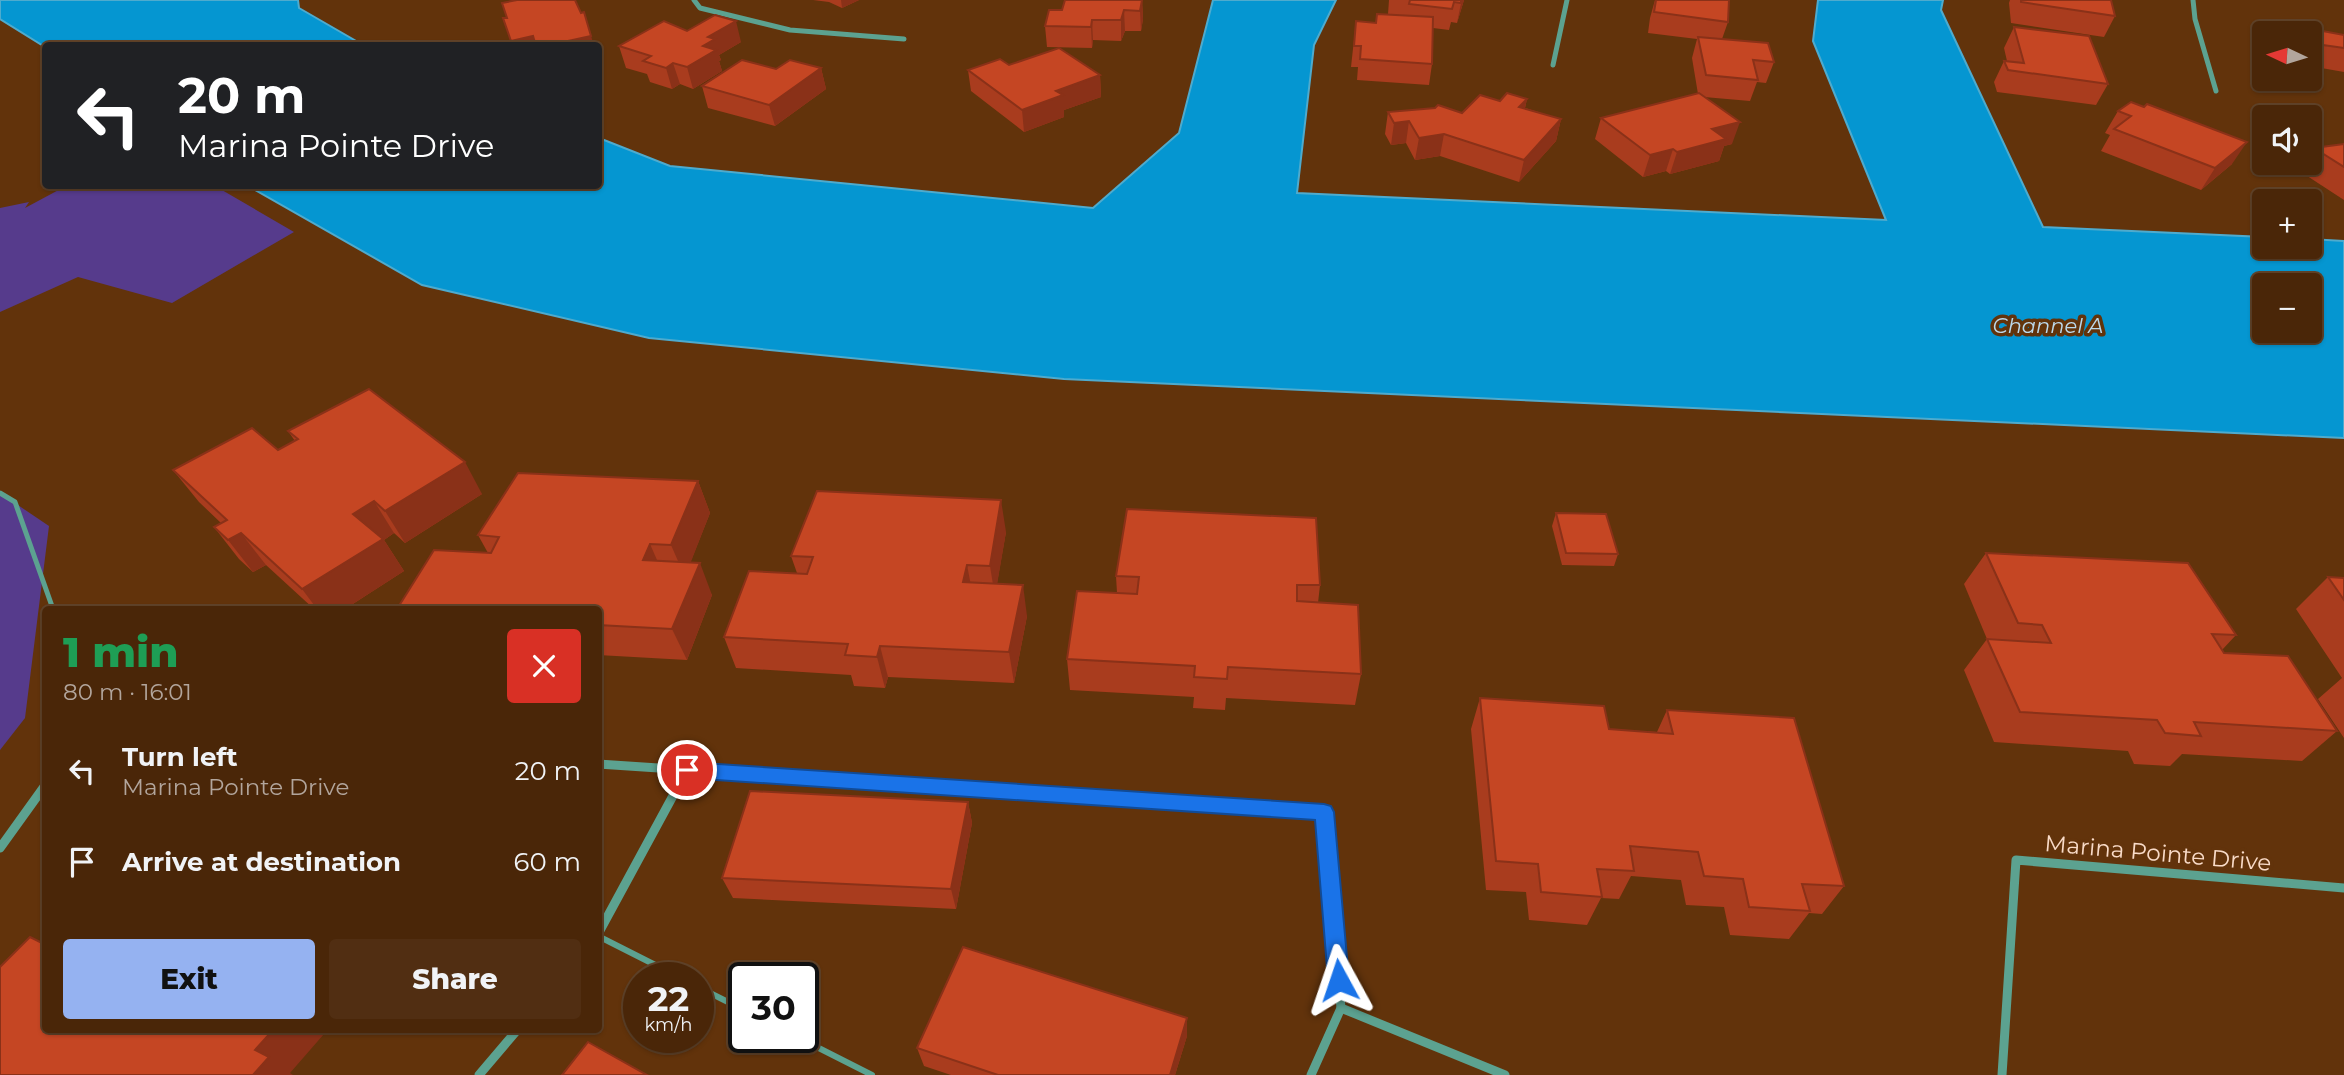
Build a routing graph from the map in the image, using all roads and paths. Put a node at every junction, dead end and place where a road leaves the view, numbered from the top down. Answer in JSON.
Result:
{"nodes":[{"id":1,"x":694,"y":0,"type":"edge"},
{"id":2,"x":1567,"y":0,"type":"edge"},
{"id":3,"x":2193,"y":0,"type":"edge"},
{"id":4,"x":904,"y":39,"type":"dead end"},
{"id":5,"x":1553,"y":65,"type":"dead end"},
{"id":6,"x":2216,"y":91,"type":"dead end"},
{"id":7,"x":0,"y":493,"type":"edge"},
{"id":8,"x":52,"y":606,"type":"edge"},
{"id":9,"x":602,"y":764,"type":"edge"},
{"id":10,"x":687,"y":770,"type":"junction"},
{"id":11,"x":42,"y":790,"type":"edge"},
{"id":12,"x":0,"y":848,"type":"edge"},
{"id":13,"x":2344,"y":888,"type":"edge"},
{"id":14,"x":602,"y":928,"type":"edge"},
{"id":15,"x":602,"y":937,"type":"edge"},
{"id":16,"x":650,"y":962,"type":"edge"},
{"id":17,"x":1341,"y":1008,"type":"junction"},
{"id":18,"x":515,"y":1033,"type":"edge"},
{"id":19,"x":819,"y":1048,"type":"edge"},
{"id":20,"x":479,"y":1075,"type":"edge"},
{"id":21,"x":872,"y":1075,"type":"edge"},
{"id":22,"x":1311,"y":1075,"type":"edge"},
{"id":23,"x":1505,"y":1075,"type":"edge"},
{"id":24,"x":2002,"y":1075,"type":"edge"}],
"edges":[{"from":1,"to":4,"type":"street"},
{"from":2,"to":5,"type":"street"},
{"from":3,"to":6,"type":"street"},
{"from":7,"to":8,"type":"lane"},
{"from":9,"to":10,"type":"street"},
{"from":10,"to":14,"type":"street"},
{"from":10,"to":17,"type":"street"},
{"from":11,"to":12,"type":"street"},
{"from":13,"to":24,"type":"street","name":"Marina Pointe Drive"},
{"from":15,"to":16,"type":"lane"},
{"from":17,"to":22,"type":"street"},
{"from":17,"to":23,"type":"street"},
{"from":18,"to":20,"type":"street"},
{"from":19,"to":21,"type":"lane"}]}
